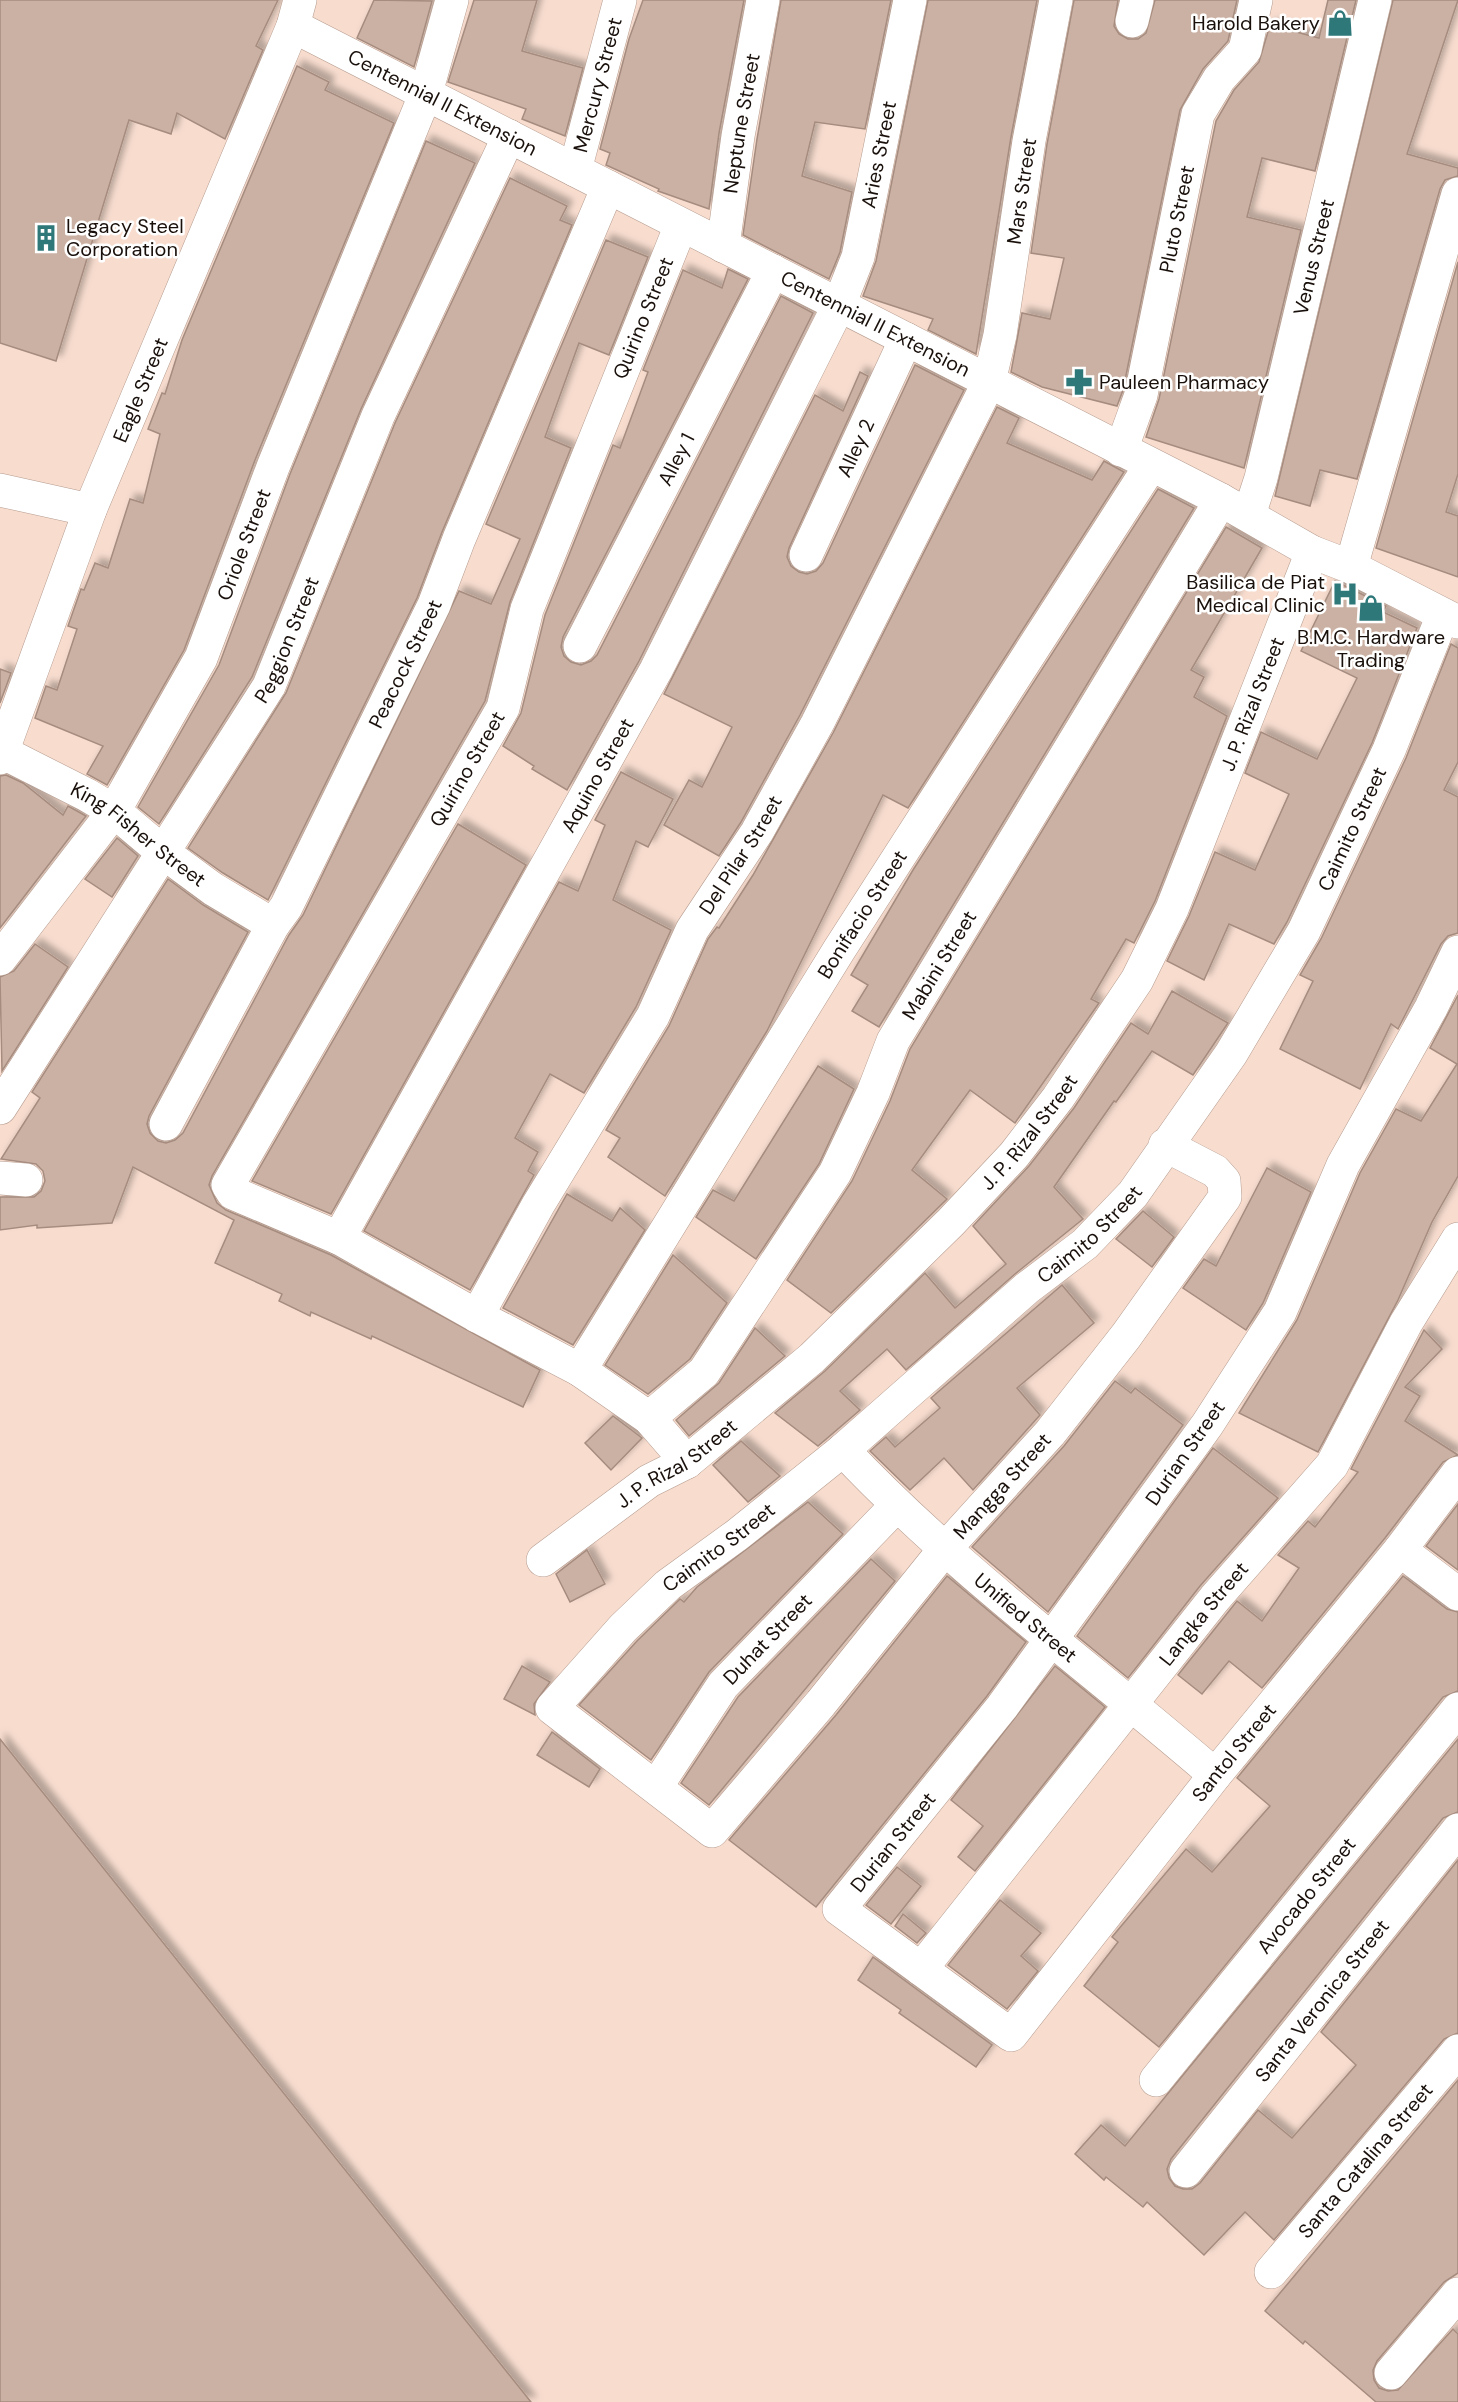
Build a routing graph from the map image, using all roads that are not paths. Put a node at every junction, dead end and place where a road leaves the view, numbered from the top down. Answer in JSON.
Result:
{"nodes":[{"id":1,"x":452,"y":0,"type":"edge"},
{"id":2,"x":620,"y":0,"type":"edge"},
{"id":3,"x":763,"y":0,"type":"edge"},
{"id":4,"x":910,"y":0,"type":"edge"},
{"id":5,"x":1056,"y":0,"type":"edge"},
{"id":6,"x":1256,"y":0,"type":"edge"},
{"id":7,"x":1375,"y":0,"type":"edge"},
{"id":8,"x":297,"y":13,"type":"edge"},
{"id":9,"x":426,"y":93,"type":"junction"},
{"id":10,"x":509,"y":136,"type":"junction"},
{"id":11,"x":575,"y":170,"type":"junction"},
{"id":12,"x":608,"y":187,"type":"junction"},
{"id":13,"x":1458,"y":194,"type":"edge"},
{"id":14,"x":681,"y":225,"type":"junction"},
{"id":15,"x":723,"y":246,"type":"junction"},
{"id":16,"x":773,"y":272,"type":"junction"},
{"id":17,"x":839,"y":305,"type":"junction"},
{"id":18,"x":906,"y":339,"type":"junction"},
{"id":19,"x":989,"y":382,"type":"junction"},
{"id":20,"x":1121,"y":450,"type":"junction"},
{"id":21,"x":1151,"y":465,"type":"junction"},
{"id":22,"x":0,"y":490,"type":"edge"},
{"id":23,"x":1235,"y":508,"type":"junction"},
{"id":24,"x":90,"y":510,"type":"junction"},
{"id":25,"x":1312,"y":552,"type":"junction"},
{"id":26,"x":806,"y":555,"type":"dead end"},
{"id":27,"x":1351,"y":567,"type":"junction"},
{"id":28,"x":1451,"y":618,"type":"edge"},
{"id":29,"x":580,"y":646,"type":"dead end"},
{"id":30,"x":1,"y":754,"type":"edge"},
{"id":31,"x":114,"y":811,"type":"junction"},
{"id":32,"x":164,"y":853,"type":"junction"},
{"id":33,"x":273,"y":925,"type":"junction"},
{"id":34,"x":1458,"y":952,"type":"edge"},
{"id":35,"x":0,"y":959,"type":"edge"},
{"id":36,"x":0,"y":1108,"type":"edge"},
{"id":37,"x":166,"y":1124,"type":"dead end"},
{"id":38,"x":1165,"y":1145,"type":"junction"},
{"id":39,"x":339,"y":1238,"type":"junction"},
{"id":40,"x":1458,"y":1239,"type":"edge"},
{"id":41,"x":477,"y":1316,"type":"junction"},
{"id":42,"x":580,"y":1370,"type":"junction"},
{"id":43,"x":649,"y":1418,"type":"junction"},
{"id":44,"x":843,"y":1450,"type":"junction"},
{"id":45,"x":687,"y":1462,"type":"junction"},
{"id":46,"x":1458,"y":1473,"type":"edge"},
{"id":47,"x":896,"y":1506,"type":"junction"},
{"id":48,"x":944,"y":1550,"type":"junction"},
{"id":49,"x":1400,"y":1550,"type":"junction"},
{"id":50,"x":543,"y":1560,"type":"dead end"},
{"id":51,"x":1458,"y":1594,"type":"edge"},
{"id":52,"x":1050,"y":1638,"type":"junction"},
{"id":53,"x":1131,"y":1703,"type":"junction"},
{"id":54,"x":1458,"y":1709,"type":"edge"},
{"id":55,"x":1215,"y":1775,"type":"junction"},
{"id":56,"x":656,"y":1786,"type":"junction"},
{"id":57,"x":1458,"y":1830,"type":"edge"},
{"id":58,"x":921,"y":1969,"type":"junction"},
{"id":59,"x":1458,"y":2051,"type":"edge"},
{"id":60,"x":1156,"y":2080,"type":"dead end"},
{"id":61,"x":1186,"y":2171,"type":"dead end"},
{"id":62,"x":1271,"y":2272,"type":"dead end"},
{"id":63,"x":1458,"y":2294,"type":"edge"},
{"id":64,"x":1391,"y":2373,"type":"dead end"}],
"edges":[{"from":1,"to":9,"type":"street","name":"Oriole Street"},
{"from":2,"to":11,"type":"street","name":"Mercury Street"},
{"from":3,"to":15,"type":"street","name":"Neptune Street"},
{"from":4,"to":17,"type":"street","name":"Aries Street"},
{"from":5,"to":19,"type":"street","name":"Mars Street"},
{"from":6,"to":20,"type":"street","name":"Pluto Street"},
{"from":7,"to":23,"type":"street","name":"Venus Street"},
{"from":8,"to":9,"type":"street","name":"Centennial II Extension"},
{"from":8,"to":24,"type":"street","name":"Eagle Street"},
{"from":9,"to":10,"type":"street","name":"Centennial II Extension"},
{"from":9,"to":31,"type":"street","name":"Oriole Street"},
{"from":10,"to":11,"type":"street","name":"Centennial II Extension"},
{"from":10,"to":32,"type":"street","name":"Peggion Street"},
{"from":11,"to":12,"type":"street","name":"Centennial II Extension"},
{"from":12,"to":14,"type":"street","name":"Centennial II Extension"},
{"from":12,"to":33,"type":"street","name":"Peacock Street"},
{"from":13,"to":27,"type":"street"},
{"from":14,"to":15,"type":"street","name":"Centennial II Extension"},
{"from":14,"to":39,"type":"street","name":"Quirino Street"},
{"from":15,"to":16,"type":"street","name":"Centennial II Extension"},
{"from":16,"to":17,"type":"street","name":"Centennial II Extension"},
{"from":16,"to":29,"type":"street","name":"Alley 1"},
{"from":17,"to":18,"type":"street","name":"Centennial II Extension"},
{"from":17,"to":39,"type":"street","name":"Aquino Street"},
{"from":18,"to":19,"type":"street","name":"Centennial II Extension"},
{"from":18,"to":26,"type":"street","name":"Alley 2"},
{"from":19,"to":20,"type":"street","name":"Centennial II Extension"},
{"from":19,"to":41,"type":"street","name":"Del Pilar Street"},
{"from":20,"to":21,"type":"street","name":"Centennial II Extension"},
{"from":21,"to":23,"type":"street","name":"Centennial II Extension"},
{"from":21,"to":42,"type":"street","name":"Bonifacio Street"},
{"from":22,"to":24,"type":"street"},
{"from":23,"to":25,"type":"street","name":"Centennial II Extension"},
{"from":23,"to":43,"type":"street","name":"Mabini Street"},
{"from":24,"to":30,"type":"street","name":"Eagle Street"},
{"from":25,"to":27,"type":"street","name":"Centennial II Extension"},
{"from":25,"to":45,"type":"street","name":"J. P. Rizal Street"},
{"from":27,"to":28,"type":"street","name":"Centennial II Extension"},
{"from":28,"to":38,"type":"street","name":"Caimito Street"},
{"from":30,"to":31,"type":"street","name":"King Fisher Street"},
{"from":31,"to":32,"type":"street","name":"King Fisher Street"},
{"from":31,"to":35,"type":"street","name":"Oriole Street"},
{"from":32,"to":33,"type":"street","name":"King Fisher Street"},
{"from":32,"to":36,"type":"street","name":"Peggion Street"},
{"from":33,"to":37,"type":"street","name":"Peacock Street"},
{"from":34,"to":52,"type":"street","name":"Durian Street"},
{"from":38,"to":44,"type":"street","name":"Caimito Street"},
{"from":38,"to":48,"type":"street","name":"Mangga Street"},
{"from":39,"to":41,"type":"street"},
{"from":40,"to":53,"type":"street","name":"Langka Street"},
{"from":41,"to":42,"type":"street"},
{"from":42,"to":43,"type":"street"},
{"from":43,"to":45,"type":"street"},
{"from":44,"to":47,"type":"street","name":"Unified Street"},
{"from":44,"to":56,"type":"street","name":"Caimito Street"},
{"from":45,"to":50,"type":"street","name":"J. P. Rizal Street"},
{"from":46,"to":49,"type":"street","name":"Santol Street"},
{"from":47,"to":48,"type":"street","name":"Unified Street"},
{"from":47,"to":56,"type":"street","name":"Duhat Street"},
{"from":48,"to":52,"type":"street","name":"Unified Street"},
{"from":48,"to":56,"type":"street","name":"Mangga Street"},
{"from":49,"to":51,"type":"street"},
{"from":49,"to":55,"type":"street","name":"Santol Street"},
{"from":52,"to":53,"type":"street","name":"Unified Street"},
{"from":52,"to":58,"type":"street","name":"Durian Street"},
{"from":53,"to":55,"type":"street","name":"Unified Street"},
{"from":53,"to":58,"type":"street","name":"Langka Street"},
{"from":54,"to":60,"type":"street","name":"Avocado Street"},
{"from":55,"to":58,"type":"street","name":"Santol Street"},
{"from":57,"to":61,"type":"street","name":"Santa Veronica Street"},
{"from":59,"to":62,"type":"street","name":"Santa Catalina Street"},
{"from":63,"to":64,"type":"street"}]}
